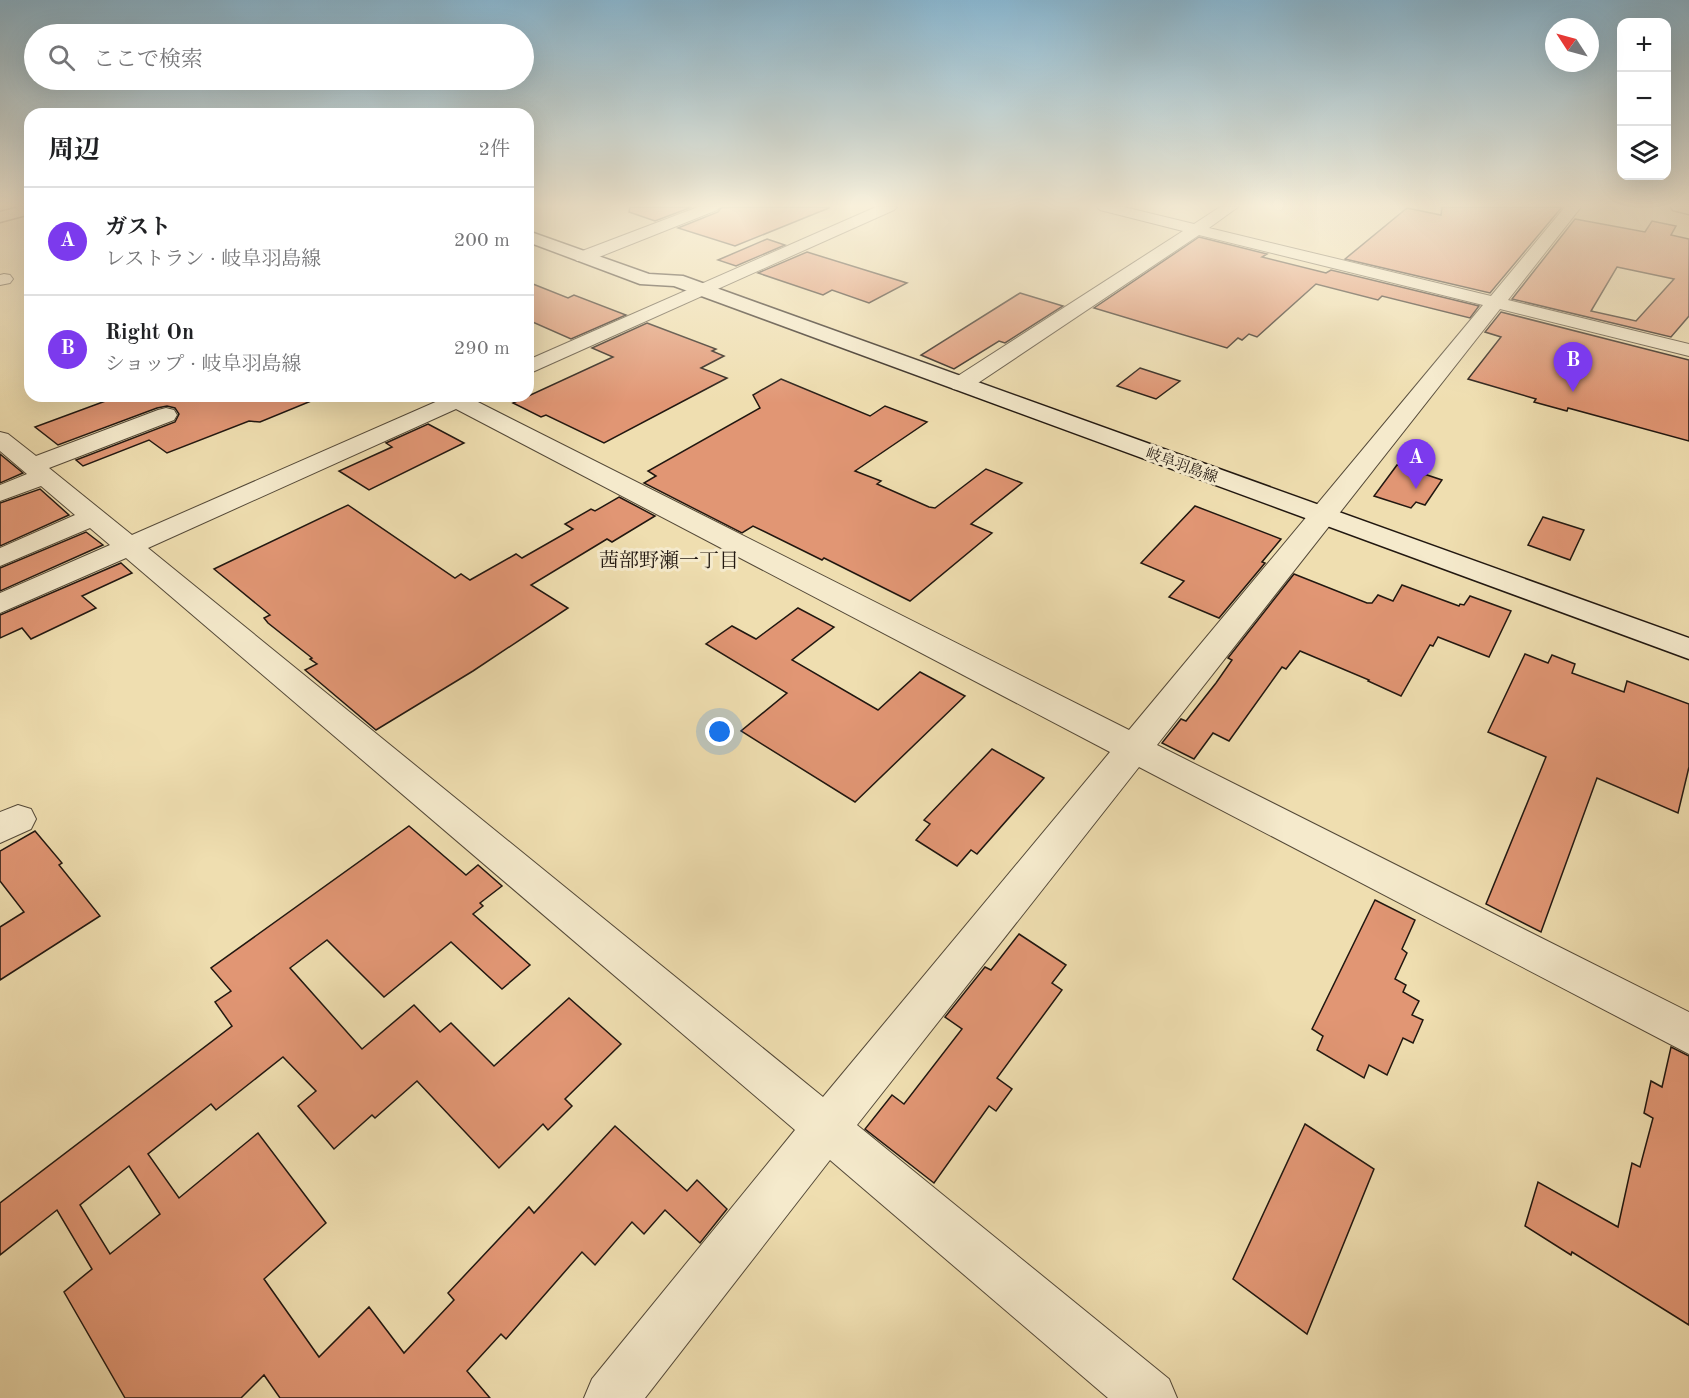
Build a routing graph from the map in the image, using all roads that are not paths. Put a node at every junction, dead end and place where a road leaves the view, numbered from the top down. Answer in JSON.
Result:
{"nodes":[{"id":1,"x":626,"y":272,"type":"edge"},
{"id":2,"x":671,"y":272,"type":"edge"},
{"id":3,"x":744,"y":272,"type":"edge"},
{"id":4,"x":1130,"y":272,"type":"edge"},
{"id":5,"x":1374,"y":272,"type":"edge"},
{"id":6,"x":1520,"y":272,"type":"edge"},
{"id":7,"x":676,"y":280,"type":"junction"},
{"id":8,"x":704,"y":290,"type":"junction"},
{"id":9,"x":1496,"y":302,"type":"junction"},
{"id":10,"x":1689,"y":350,"type":"edge"},
{"id":11,"x":534,"y":365,"type":"edge"},
{"id":12,"x":961,"y":384,"type":"junction"},
{"id":13,"x":446,"y":402,"type":"edge"},
{"id":14,"x":467,"y":402,"type":"edge"},
{"id":15,"x":166,"y":415,"type":"dead end"},
{"id":16,"x":0,"y":439,"type":"edge"},
{"id":17,"x":38,"y":471,"type":"junction"},
{"id":18,"x":0,"y":494,"type":"edge"},
{"id":19,"x":93,"y":517,"type":"junction"},
{"id":20,"x":1322,"y":517,"type":"junction"},
{"id":21,"x":128,"y":546,"type":"junction"},
{"id":22,"x":0,"y":558,"type":"edge"},
{"id":23,"x":0,"y":604,"type":"edge"},
{"id":24,"x":1689,"y":649,"type":"edge"},
{"id":25,"x":1135,"y":748,"type":"junction"},
{"id":26,"x":1689,"y":1034,"type":"edge"},
{"id":27,"x":827,"y":1127,"type":"junction"},
{"id":28,"x":611,"y":1398,"type":"edge"},
{"id":29,"x":1150,"y":1398,"type":"edge"}],
"edges":[{"from":1,"to":7,"type":"main road","name":"岐阜羽島線"},
{"from":2,"to":7,"type":"main road","name":"岐阜羽島線"},
{"from":3,"to":8,"type":"street"},
{"from":4,"to":12,"type":"street"},
{"from":5,"to":9,"type":"street"},
{"from":6,"to":9,"type":"street"},
{"from":7,"to":8,"type":"main road","name":"岐阜羽島線"},
{"from":8,"to":11,"type":"street"},
{"from":8,"to":12,"type":"main road","name":"岐阜羽島線"},
{"from":9,"to":10,"type":"street"},
{"from":9,"to":20,"type":"street"},
{"from":12,"to":20,"type":"main road","name":"岐阜羽島線"},
{"from":13,"to":21,"type":"street"},
{"from":14,"to":25,"type":"street"},
{"from":15,"to":17,"type":"street"},
{"from":16,"to":17,"type":"street"},
{"from":17,"to":18,"type":"street"},
{"from":17,"to":19,"type":"street"},
{"from":19,"to":21,"type":"street"},
{"from":19,"to":22,"type":"street"},
{"from":20,"to":24,"type":"main road","name":"岐阜羽島線"},
{"from":20,"to":25,"type":"street"},
{"from":21,"to":23,"type":"street"},
{"from":21,"to":27,"type":"street"},
{"from":25,"to":26,"type":"street"},
{"from":25,"to":27,"type":"street"},
{"from":27,"to":28,"type":"street"},
{"from":27,"to":29,"type":"street"}]}
